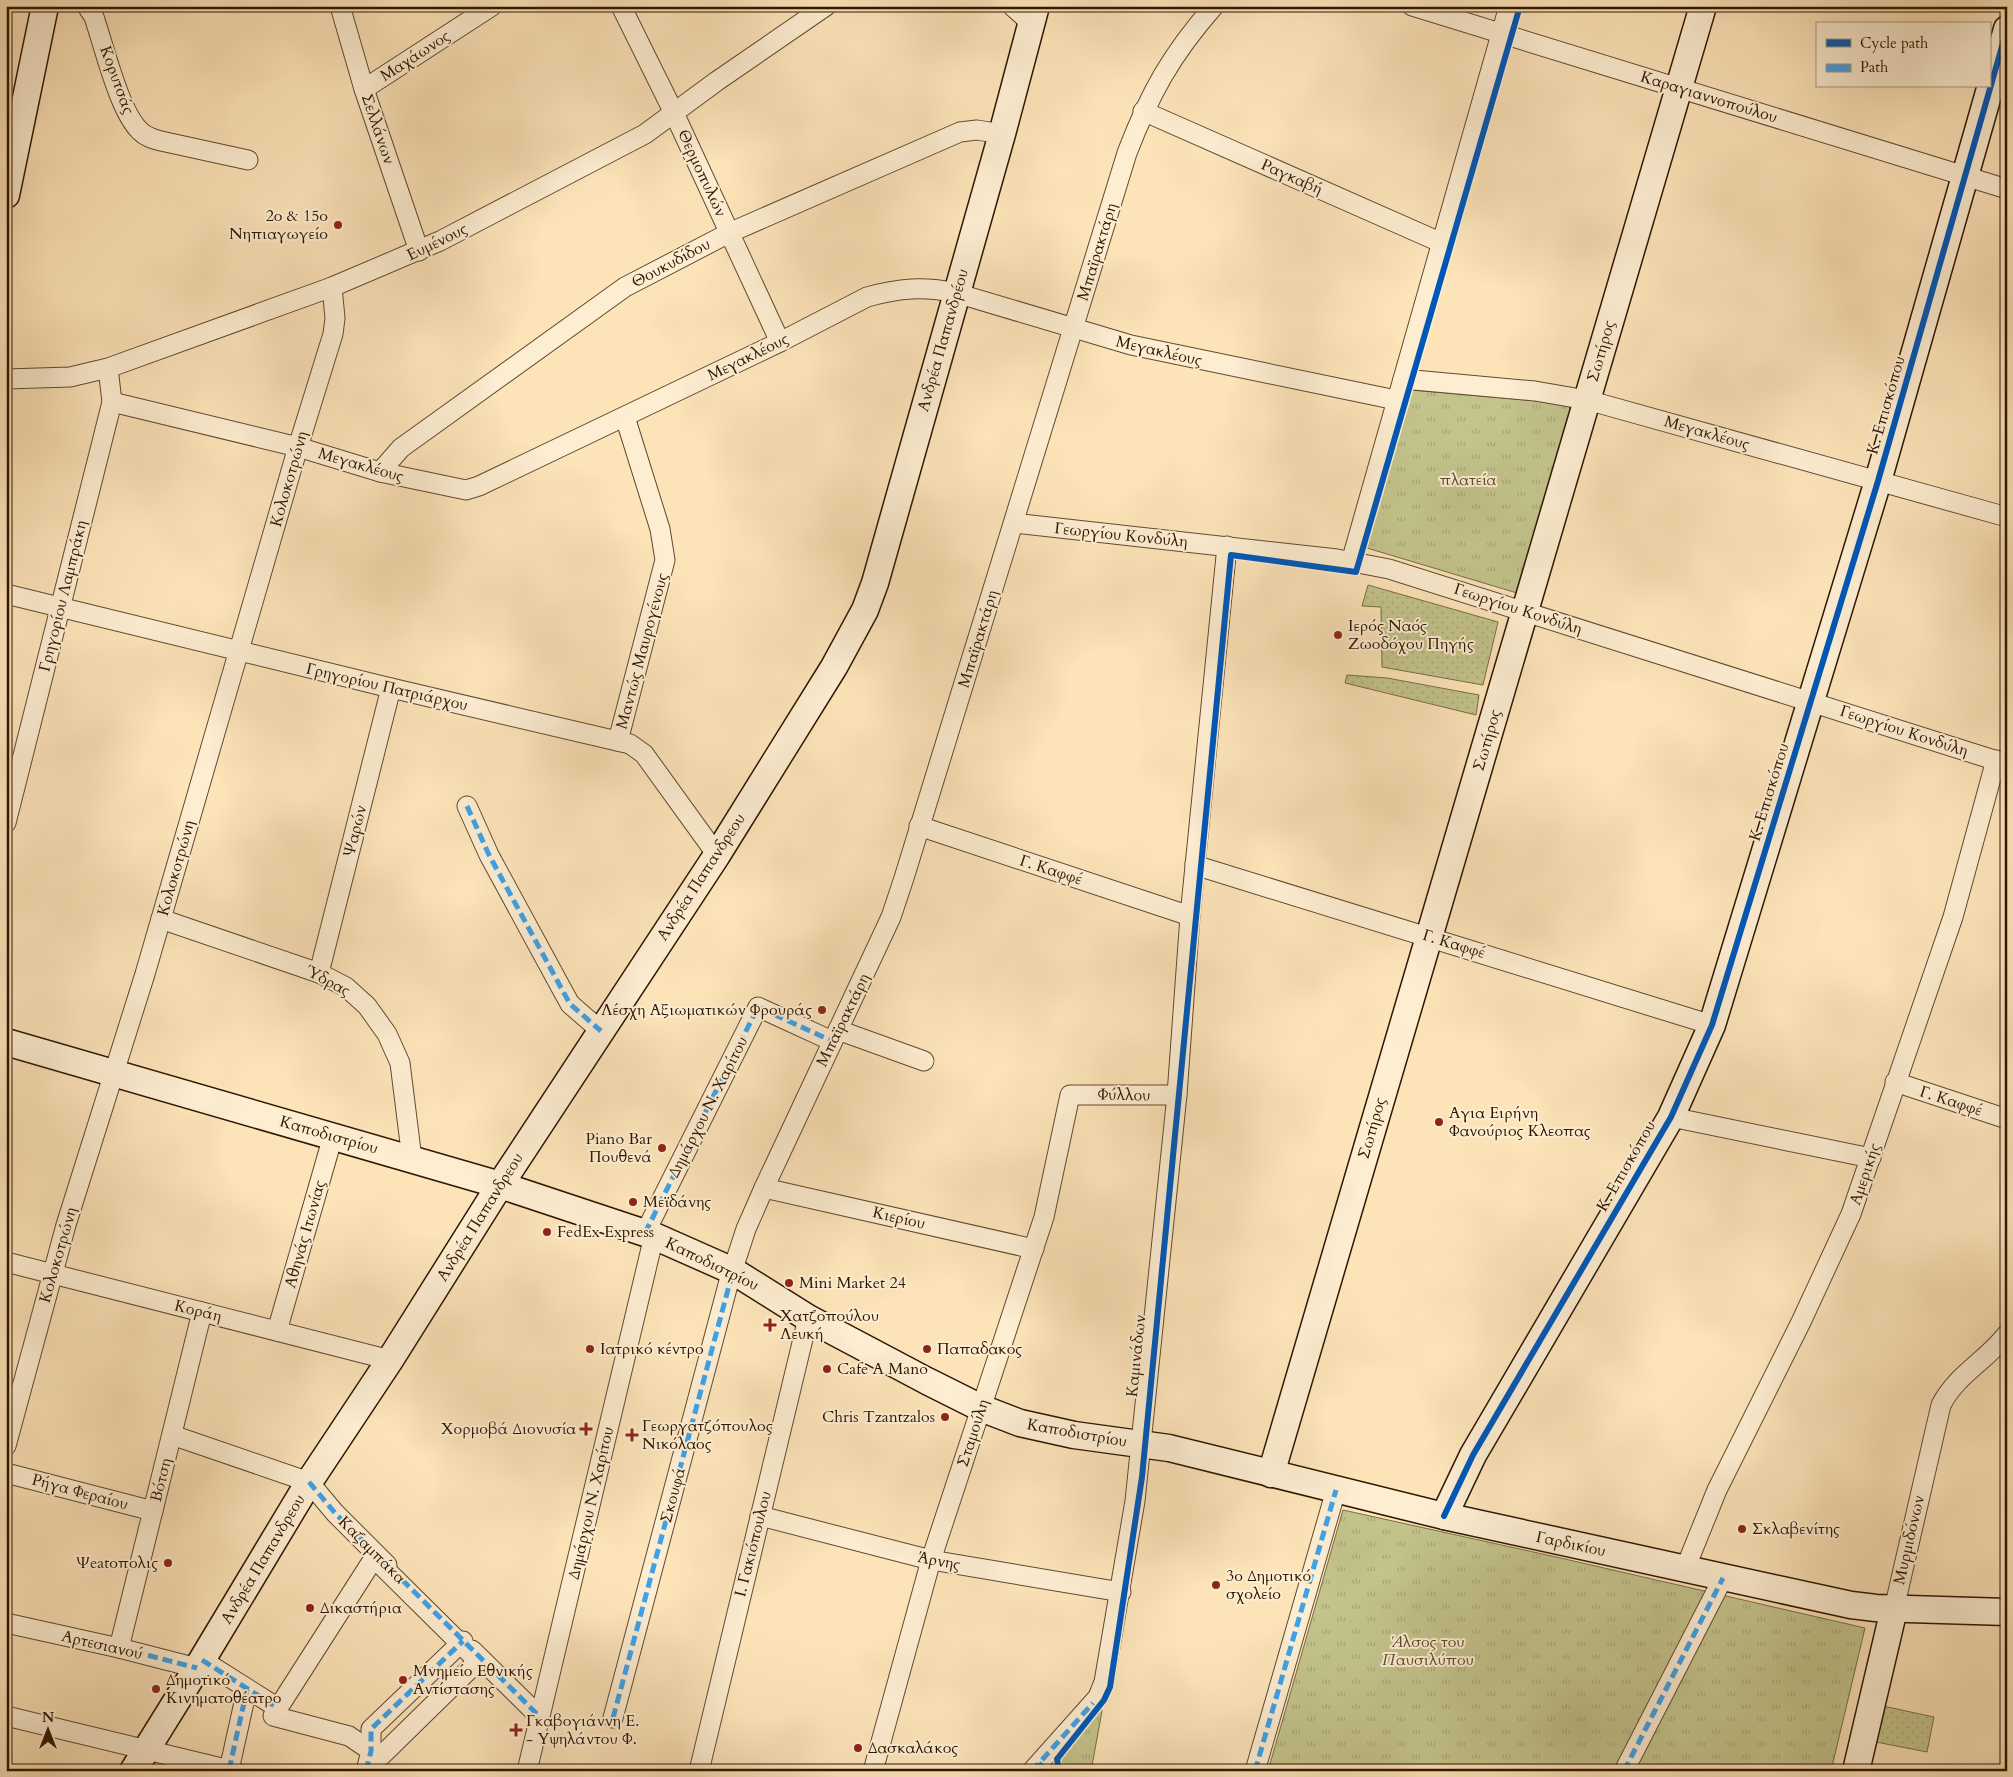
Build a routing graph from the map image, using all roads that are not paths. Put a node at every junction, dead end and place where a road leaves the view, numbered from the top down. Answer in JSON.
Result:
{"nodes":[{"id":1,"x":45,"y":6,"type":"edge"},
{"id":2,"x":87,"y":6,"type":"edge"},
{"id":3,"x":340,"y":6,"type":"edge"},
{"id":4,"x":492,"y":6,"type":"edge"},
{"id":5,"x":621,"y":6,"type":"edge"},
{"id":6,"x":826,"y":6,"type":"edge"},
{"id":7,"x":1214,"y":6,"type":"edge"},
{"id":8,"x":1412,"y":6,"type":"edge"},
{"id":9,"x":1509,"y":6,"type":"edge"},
{"id":10,"x":1703,"y":6,"type":"edge"},
{"id":11,"x":1026,"y":12,"type":"edge"},
{"id":12,"x":2007,"y":29,"type":"edge"},
{"id":13,"x":1501,"y":34,"type":"junction"},
{"id":14,"x":1679,"y":88,"type":"junction"},
{"id":15,"x":364,"y":89,"type":"junction"},
{"id":16,"x":1143,"y":111,"type":"junction"},
{"id":17,"x":15,"y":112,"type":"edge"},
{"id":18,"x":674,"y":113,"type":"junction"},
{"id":19,"x":1002,"y":134,"type":"junction"},
{"id":20,"x":248,"y":160,"type":"dead end"},
{"id":21,"x":1965,"y":176,"type":"junction"},
{"id":22,"x":2007,"y":189,"type":"edge"},
{"id":23,"x":6,"y":194,"type":"edge"},
{"id":24,"x":730,"y":233,"type":"junction"},
{"id":25,"x":1442,"y":243,"type":"junction"},
{"id":26,"x":419,"y":251,"type":"junction"},
{"id":27,"x":332,"y":287,"type":"junction"},
{"id":28,"x":956,"y":293,"type":"junction"},
{"id":29,"x":1074,"y":329,"type":"junction"},
{"id":30,"x":780,"y":342,"type":"junction"},
{"id":31,"x":108,"y":368,"type":"junction"},
{"id":32,"x":6,"y":379,"type":"edge"},
{"id":33,"x":1403,"y":379,"type":"junction"},
{"id":34,"x":1396,"y":400,"type":"junction"},
{"id":35,"x":1587,"y":400,"type":"junction"},
{"id":36,"x":112,"y":402,"type":"junction"},
{"id":37,"x":625,"y":417,"type":"junction"},
{"id":38,"x":298,"y":447,"type":"junction"},
{"id":39,"x":380,"y":472,"type":"junction"},
{"id":40,"x":1878,"y":481,"type":"junction"},
{"id":41,"x":2007,"y":517,"type":"edge"},
{"id":42,"x":1014,"y":523,"type":"junction"},
{"id":43,"x":1227,"y":546,"type":"junction"},
{"id":44,"x":1351,"y":562,"type":"junction"},
{"id":45,"x":6,"y":594,"type":"edge"},
{"id":46,"x":60,"y":608,"type":"junction"},
{"id":47,"x":1524,"y":611,"type":"junction"},
{"id":48,"x":239,"y":652,"type":"junction"},
{"id":49,"x":834,"y":667,"type":"joint"},
{"id":50,"x":391,"y":688,"type":"junction"},
{"id":51,"x":1811,"y":702,"type":"junction"},
{"id":52,"x":618,"y":740,"type":"junction"},
{"id":53,"x":2001,"y":762,"type":"edge"},
{"id":54,"x":12,"y":773,"type":"edge"},
{"id":55,"x":467,"y":806,"type":"dead end"},
{"id":56,"x":6,"y":824,"type":"edge"},
{"id":57,"x":919,"y":826,"type":"junction"},
{"id":58,"x":717,"y":855,"type":"junction"},
{"id":59,"x":1195,"y":864,"type":"junction"},
{"id":60,"x":1190,"y":916,"type":"junction"},
{"id":61,"x":161,"y":919,"type":"junction"},
{"id":62,"x":1428,"y":936,"type":"junction"},
{"id":63,"x":319,"y":974,"type":"junction"},
{"id":64,"x":1712,"y":1025,"type":"junction"},
{"id":65,"x":601,"y":1031,"type":"junction"},
{"id":66,"x":835,"y":1035,"type":"junction"},
{"id":67,"x":6,"y":1042,"type":"edge"},
{"id":68,"x":924,"y":1061,"type":"dead end"},
{"id":69,"x":114,"y":1073,"type":"junction"},
{"id":70,"x":1895,"y":1082,"type":"junction"},
{"id":71,"x":1070,"y":1094,"type":"joint"},
{"id":72,"x":1177,"y":1096,"type":"junction"},
{"id":73,"x":1671,"y":1117,"type":"junction"},
{"id":74,"x":2007,"y":1119,"type":"edge"},
{"id":75,"x":333,"y":1136,"type":"junction"},
{"id":76,"x":1871,"y":1158,"type":"junction"},
{"id":77,"x":412,"y":1159,"type":"junction"},
{"id":78,"x":500,"y":1185,"type":"junction"},
{"id":79,"x":764,"y":1188,"type":"junction"},
{"id":80,"x":649,"y":1234,"type":"junction"},
{"id":81,"x":1034,"y":1249,"type":"junction"},
{"id":82,"x":6,"y":1262,"type":"edge"},
{"id":83,"x":733,"y":1271,"type":"junction"},
{"id":84,"x":52,"y":1274,"type":"junction"},
{"id":85,"x":202,"y":1312,"type":"junction"},
{"id":86,"x":808,"y":1318,"type":"junction"},
{"id":87,"x":277,"y":1331,"type":"junction"},
{"id":88,"x":2007,"y":1334,"type":"edge"},
{"id":89,"x":390,"y":1360,"type":"junction"},
{"id":90,"x":982,"y":1408,"type":"junction"},
{"id":91,"x":172,"y":1436,"type":"junction"},
{"id":92,"x":1141,"y":1444,"type":"junction"},
{"id":93,"x":6,"y":1446,"type":"edge"},
{"id":94,"x":6,"y":1473,"type":"edge"},
{"id":95,"x":1271,"y":1474,"type":"junction"},
{"id":96,"x":309,"y":1482,"type":"junction"},
{"id":97,"x":1336,"y":1490,"type":"junction"},
{"id":98,"x":153,"y":1511,"type":"junction"},
{"id":99,"x":760,"y":1516,"type":"junction"},
{"id":100,"x":1444,"y":1516,"type":"junction"},
{"id":101,"x":931,"y":1560,"type":"junction"},
{"id":102,"x":1685,"y":1569,"type":"junction"},
{"id":103,"x":1723,"y":1578,"type":"junction"},
{"id":104,"x":1121,"y":1592,"type":"junction"},
{"id":105,"x":1894,"y":1609,"type":"junction"},
{"id":106,"x":2007,"y":1612,"type":"edge"},
{"id":107,"x":6,"y":1624,"type":"edge"},
{"id":108,"x":462,"y":1642,"type":"junction"},
{"id":109,"x":119,"y":1648,"type":"junction"},
{"id":110,"x":200,"y":1664,"type":"junction"},
{"id":111,"x":247,"y":1689,"type":"junction"},
{"id":112,"x":278,"y":1708,"type":"junction"},
{"id":113,"x":6,"y":1716,"type":"edge"},
{"id":114,"x":540,"y":1717,"type":"junction"},
{"id":115,"x":613,"y":1718,"type":"dead end"},
{"id":116,"x":371,"y":1751,"type":"junction"},
{"id":117,"x":139,"y":1760,"type":"edge"},
{"id":118,"x":1040,"y":1768,"type":"edge"},
{"id":119,"x":232,"y":1770,"type":"edge"},
{"id":120,"x":366,"y":1771,"type":"edge"},
{"id":121,"x":527,"y":1771,"type":"edge"},
{"id":122,"x":698,"y":1771,"type":"edge"},
{"id":123,"x":873,"y":1771,"type":"edge"},
{"id":124,"x":1255,"y":1771,"type":"edge"},
{"id":125,"x":1624,"y":1771,"type":"edge"},
{"id":126,"x":1856,"y":1771,"type":"edge"}],
"edges":[{"from":1,"to":17,"type":"main road"},
{"from":2,"to":20,"type":"street","name":"Κορυτσάς"},
{"from":3,"to":15,"type":"street","name":"Σελλάνων"},
{"from":4,"to":15,"type":"street","name":"Μαχάωνος"},
{"from":5,"to":18,"type":"street","name":"Θερμοπυλών"},
{"from":6,"to":18,"type":"street","name":"Ευμένους"},
{"from":7,"to":16,"type":"street","name":"Μπαϊρακτάρη"},
{"from":8,"to":13,"type":"street","name":"Καραγιαννοπούλου"},
{"from":9,"to":13,"type":"street"},
{"from":10,"to":14,"type":"main road","name":"Σωτήρος"},
{"from":11,"to":19,"type":"main road","name":"Ανδρέα Παπανδρέου"},
{"from":12,"to":21,"type":"main road","name":"Κ. Επισκόπου"},
{"from":13,"to":14,"type":"street","name":"Καραγιαννοπούλου"},
{"from":13,"to":25,"type":"street"},
{"from":14,"to":21,"type":"street","name":"Καραγιαννοπούλου"},
{"from":14,"to":35,"type":"main road","name":"Σωτήρος"},
{"from":15,"to":26,"type":"street","name":"Σελλάνων"},
{"from":16,"to":25,"type":"street","name":"Ραγκαβή"},
{"from":16,"to":29,"type":"street","name":"Μπαϊρακτάρη"},
{"from":17,"to":23,"type":"main road"},
{"from":18,"to":24,"type":"street","name":"Θερμοπυλών"},
{"from":18,"to":26,"type":"street","name":"Ευμένους"},
{"from":19,"to":24,"type":"street","name":"Θουκυδίδου"},
{"from":19,"to":28,"type":"main road","name":"Ανδρέα Παπανδρέου"},
{"from":21,"to":22,"type":"street","name":"Καραγιαννοπούλου"},
{"from":21,"to":40,"type":"main road","name":"Κ. Επισκόπου"},
{"from":24,"to":30,"type":"street","name":"Θερμοπυλών"},
{"from":24,"to":39,"type":"street","name":"Θουκυδίδου"},
{"from":25,"to":33,"type":"street"},
{"from":26,"to":27,"type":"street","name":"Ευμένους"},
{"from":27,"to":31,"type":"street","name":"Ευμένους"},
{"from":27,"to":38,"type":"street","name":"Κολοκοτρώνη"},
{"from":28,"to":29,"type":"street","name":"Μεγακλέους"},
{"from":28,"to":30,"type":"street","name":"Μεγακλέους"},
{"from":28,"to":49,"type":"main road","name":"Ανδρέα Παπανδρέου"},
{"from":29,"to":34,"type":"street","name":"Μεγακλέους"},
{"from":29,"to":42,"type":"street","name":"Μπαϊρακτάρη"},
{"from":30,"to":37,"type":"street","name":"Μεγακλέους"},
{"from":31,"to":32,"type":"street","name":"Ευμένους"},
{"from":31,"to":36,"type":"street","name":"Γρηγορίου Λαμπράκη"},
{"from":33,"to":34,"type":"street"},
{"from":33,"to":35,"type":"street","name":"Μεγακλέους"},
{"from":34,"to":44,"type":"street"},
{"from":35,"to":40,"type":"street","name":"Μεγακλέους"},
{"from":35,"to":47,"type":"main road","name":"Σωτήρος"},
{"from":36,"to":38,"type":"street","name":"Μεγακλέους"},
{"from":36,"to":46,"type":"street","name":"Γρηγορίου Λαμπράκη"},
{"from":37,"to":39,"type":"street","name":"Μεγακλέους"},
{"from":37,"to":52,"type":"street","name":"Μαντώς Μαυρογένους"},
{"from":38,"to":39,"type":"street","name":"Μεγακλέους"},
{"from":38,"to":48,"type":"street","name":"Κολοκοτρώνη"},
{"from":40,"to":41,"type":"street","name":"Μεγακλέους"},
{"from":40,"to":51,"type":"main road","name":"Κ. Επισκόπου"},
{"from":42,"to":43,"type":"street","name":"Γεωργίου Κονδύλη"},
{"from":42,"to":57,"type":"street","name":"Μπαϊρακτάρη"},
{"from":43,"to":44,"type":"street","name":"Γεωργίου Κονδύλη"},
{"from":43,"to":59,"type":"street"},
{"from":44,"to":47,"type":"street","name":"Γεωργίου Κονδύλη"},
{"from":45,"to":46,"type":"street","name":"Γρηγορίου Πατριάρχου"},
{"from":46,"to":48,"type":"street","name":"Γρηγορίου Πατριάρχου"},
{"from":46,"to":54,"type":"street","name":"Γρηγορίου Λαμπράκη"},
{"from":47,"to":51,"type":"street","name":"Γεωργίου Κονδύλη"},
{"from":47,"to":62,"type":"main road","name":"Σωτήρος"},
{"from":48,"to":50,"type":"street","name":"Γρηγορίου Πατριάρχου"},
{"from":48,"to":61,"type":"street","name":"Κολοκοτρώνη"},
{"from":49,"to":58,"type":"main road","name":"Ανδρέα Παπανδρεου"},
{"from":50,"to":52,"type":"street","name":"Γρηγορίου Πατριάρχου"},
{"from":50,"to":63,"type":"street","name":"Ψαρών"},
{"from":51,"to":53,"type":"street","name":"Γεωργίου Κονδύλη"},
{"from":51,"to":64,"type":"main road","name":"Κ. Επισκόπου"},
{"from":52,"to":58,"type":"street","name":"Γρηγορίου Πατριάρχου"},
{"from":53,"to":70,"type":"street","name":"Αμερικής"},
{"from":54,"to":56,"type":"street","name":"Γρηγορίου Λαμπράκη"},
{"from":55,"to":65,"type":"street"},
{"from":57,"to":60,"type":"street","name":"Γ. Καφφέ"},
{"from":57,"to":66,"type":"street","name":"Μπαϊρακτάρη"},
{"from":58,"to":65,"type":"main road","name":"Ανδρέα Παπανδρεου"},
{"from":59,"to":60,"type":"street"},
{"from":59,"to":62,"type":"street","name":"Γ. Καφφέ"},
{"from":60,"to":72,"type":"street","name":"Καμινάδων"},
{"from":61,"to":63,"type":"street","name":"Ύδρας"},
{"from":61,"to":69,"type":"street","name":"Κολοκοτρώνη"},
{"from":62,"to":64,"type":"street","name":"Γ. Καφφέ"},
{"from":62,"to":95,"type":"main road","name":"Σωτήρος"},
{"from":63,"to":77,"type":"street","name":"Ύδρας"},
{"from":64,"to":73,"type":"main road","name":"Κ. Επισκόπου"},
{"from":65,"to":78,"type":"main road","name":"Ανδρέα Παπανδρεου"},
{"from":66,"to":68,"type":"street"},
{"from":66,"to":79,"type":"street","name":"Μπαϊρακτάρη"},
{"from":66,"to":80,"type":"street","name":"Δημάρχου Ν. Χαρίτου"},
{"from":67,"to":69,"type":"main road","name":"Καποδιστρίου"},
{"from":69,"to":75,"type":"main road","name":"Καποδιστρίου"},
{"from":69,"to":84,"type":"street","name":"Κολοκοτρώνη"},
{"from":70,"to":74,"type":"street","name":"Γ. Καφφέ"},
{"from":70,"to":76,"type":"street","name":"Αμερικής"},
{"from":71,"to":72,"type":"street","name":"Φύλλου"},
{"from":71,"to":81,"type":"street","name":"Σταμούλη"},
{"from":72,"to":92,"type":"street","name":"Καμινάδων"},
{"from":73,"to":76,"type":"street"},
{"from":73,"to":100,"type":"main road","name":"Κ. Επισκόπου"},
{"from":75,"to":77,"type":"main road","name":"Καποδιστρίου"},
{"from":75,"to":87,"type":"street","name":"Αθηνάς Ιτωνίας"},
{"from":76,"to":102,"type":"street","name":"Αμερικής"},
{"from":77,"to":78,"type":"main road","name":"Καποδιστρίου"},
{"from":78,"to":80,"type":"main road","name":"Καποδιστρίου"},
{"from":78,"to":89,"type":"main road","name":"Ανδρέα Παπανδρεου"},
{"from":79,"to":81,"type":"street","name":"Κιερίου"},
{"from":79,"to":83,"type":"street","name":"Μπαϊρακτάρη"},
{"from":80,"to":83,"type":"main road","name":"Καποδιστρίου"},
{"from":80,"to":114,"type":"street","name":"Δημάρχου Ν. Χαρίτου"},
{"from":81,"to":90,"type":"street","name":"Σταμούλη"},
{"from":82,"to":84,"type":"street","name":"Κοράη"},
{"from":83,"to":86,"type":"main road","name":"Καποδιστρίου"},
{"from":83,"to":115,"type":"street","name":"Σκουφά"},
{"from":84,"to":85,"type":"street","name":"Κοράη"},
{"from":84,"to":93,"type":"street","name":"Κολοκοτρώνη"},
{"from":85,"to":87,"type":"street","name":"Κοράη"},
{"from":85,"to":91,"type":"street","name":"Βότση"},
{"from":86,"to":90,"type":"main road","name":"Καποδιστρίου"},
{"from":86,"to":99,"type":"street","name":"Ι. Γακιόπουλου"},
{"from":87,"to":89,"type":"street","name":"Κοράη"},
{"from":88,"to":105,"type":"street","name":"Μυρμιδόνων"},
{"from":89,"to":96,"type":"main road","name":"Ανδρέα Παπανδρεου"},
{"from":90,"to":92,"type":"main road","name":"Καποδιστρίου"},
{"from":90,"to":101,"type":"street","name":"Σταμούλη"},
{"from":91,"to":96,"type":"street"},
{"from":91,"to":98,"type":"street","name":"Βότση"},
{"from":92,"to":95,"type":"main road","name":"Γαρδικίου"},
{"from":92,"to":104,"type":"street","name":"Καμινάδων"},
{"from":94,"to":98,"type":"street","name":"Ρήγα Φεραίου"},
{"from":95,"to":97,"type":"main road","name":"Γαρδικίου"},
{"from":96,"to":108,"type":"street","name":"Καζαμπάκα"},
{"from":96,"to":110,"type":"main road","name":"Ανδρέα Παπανδρεου"},
{"from":97,"to":100,"type":"main road","name":"Γαρδικίου"},
{"from":97,"to":124,"type":"street"},
{"from":98,"to":109,"type":"street","name":"Βότση"},
{"from":99,"to":101,"type":"street","name":"Άρνης"},
{"from":99,"to":122,"type":"street","name":"Ι. Γακιόπουλου"},
{"from":100,"to":102,"type":"main road","name":"Γαρδικίου"},
{"from":101,"to":104,"type":"street","name":"Άρνης"},
{"from":101,"to":123,"type":"street","name":"Σταμούλη"},
{"from":102,"to":103,"type":"main road","name":"Γαρδικίου"},
{"from":103,"to":105,"type":"main road","name":"Γαρδικίου"},
{"from":103,"to":125,"type":"street"},
{"from":104,"to":118,"type":"street","name":"Καμινάδων"},
{"from":105,"to":106,"type":"main road","name":"Γαρδικίου"},
{"from":105,"to":126,"type":"main road","name":"Μυρμιδόνων"},
{"from":107,"to":109,"type":"street","name":"Αρτεσιανού"},
{"from":108,"to":112,"type":"street"},
{"from":108,"to":114,"type":"street","name":"Καζαμπάκα"},
{"from":108,"to":116,"type":"street"},
{"from":108,"to":116,"type":"street"},
{"from":109,"to":110,"type":"street","name":"Αρτεσιανού"},
{"from":110,"to":111,"type":"street","name":"Αρτεσιανού"},
{"from":110,"to":117,"type":"main road","name":"Ανδρέα Παπανδρεου"},
{"from":111,"to":112,"type":"street","name":"Αρτεσιανού"},
{"from":111,"to":119,"type":"street"},
{"from":112,"to":116,"type":"street","name":"Αρτεσιανού"},
{"from":113,"to":117,"type":"street"},
{"from":114,"to":121,"type":"street","name":"Δημάρχου Ν. Χαρίτου"},
{"from":116,"to":120,"type":"street"},
{"from":117,"to":119,"type":"street"}]}
